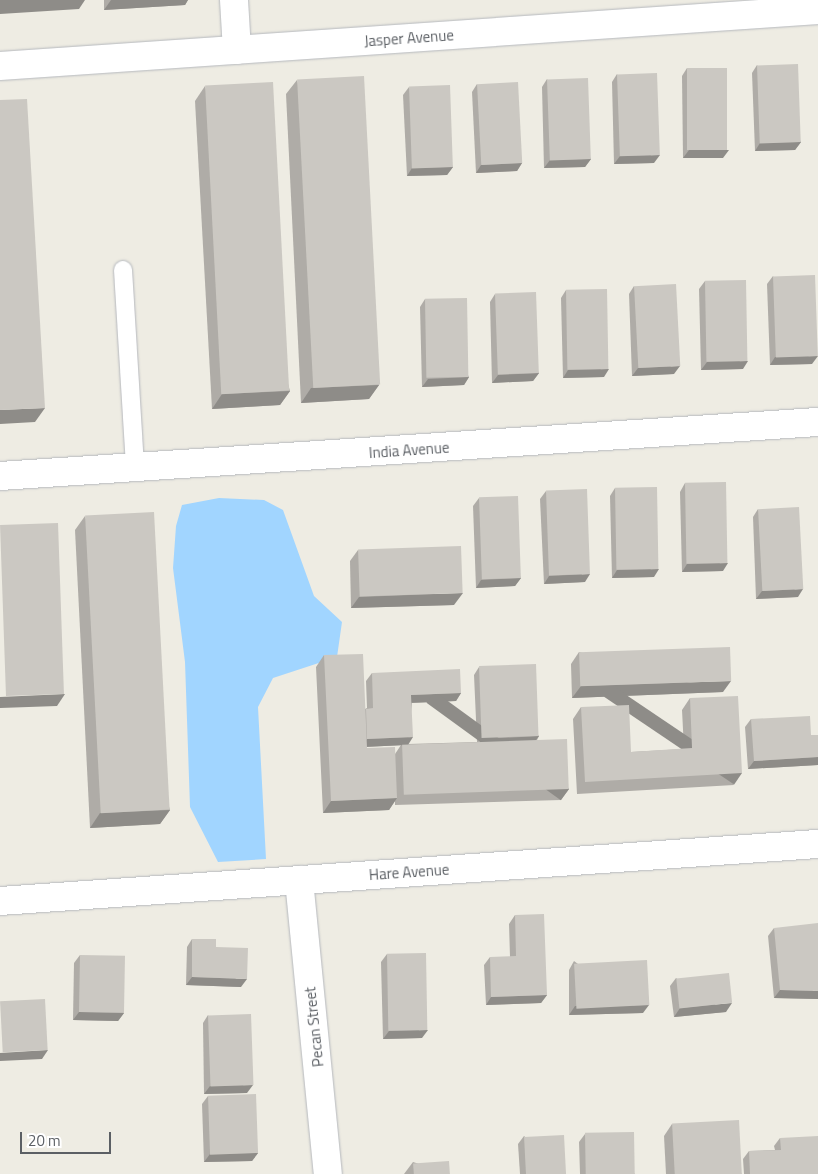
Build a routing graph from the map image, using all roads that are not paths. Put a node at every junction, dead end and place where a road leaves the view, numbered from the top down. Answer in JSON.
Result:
{"nodes":[{"id":1,"x":234,"y":0,"type":"edge"},
{"id":2,"x":818,"y":10,"type":"edge"},
{"id":3,"x":237,"y":50,"type":"junction"},
{"id":4,"x":0,"y":66,"type":"edge"},
{"id":5,"x":123,"y":270,"type":"dead end"},
{"id":6,"x":818,"y":422,"type":"edge"},
{"id":7,"x":135,"y":468,"type":"junction"},
{"id":8,"x":0,"y":476,"type":"edge"},
{"id":9,"x":818,"y":844,"type":"edge"},
{"id":10,"x":299,"y":880,"type":"junction"},
{"id":11,"x":0,"y":901,"type":"edge"},
{"id":12,"x":328,"y":1174,"type":"edge"}],
"edges":[{"from":1,"to":3,"type":"street"},
{"from":2,"to":3,"type":"street","name":"Jasper Avenue"},
{"from":3,"to":4,"type":"street","name":"Jasper Avenue"},
{"from":5,"to":7,"type":"lane"},
{"from":6,"to":7,"type":"street","name":"India Avenue"},
{"from":7,"to":8,"type":"street","name":"India Avenue"},
{"from":9,"to":10,"type":"street","name":"Hare Avenue"},
{"from":10,"to":11,"type":"street","name":"Hare Avenue"},
{"from":10,"to":12,"type":"street","name":"Pecan Street"}]}
